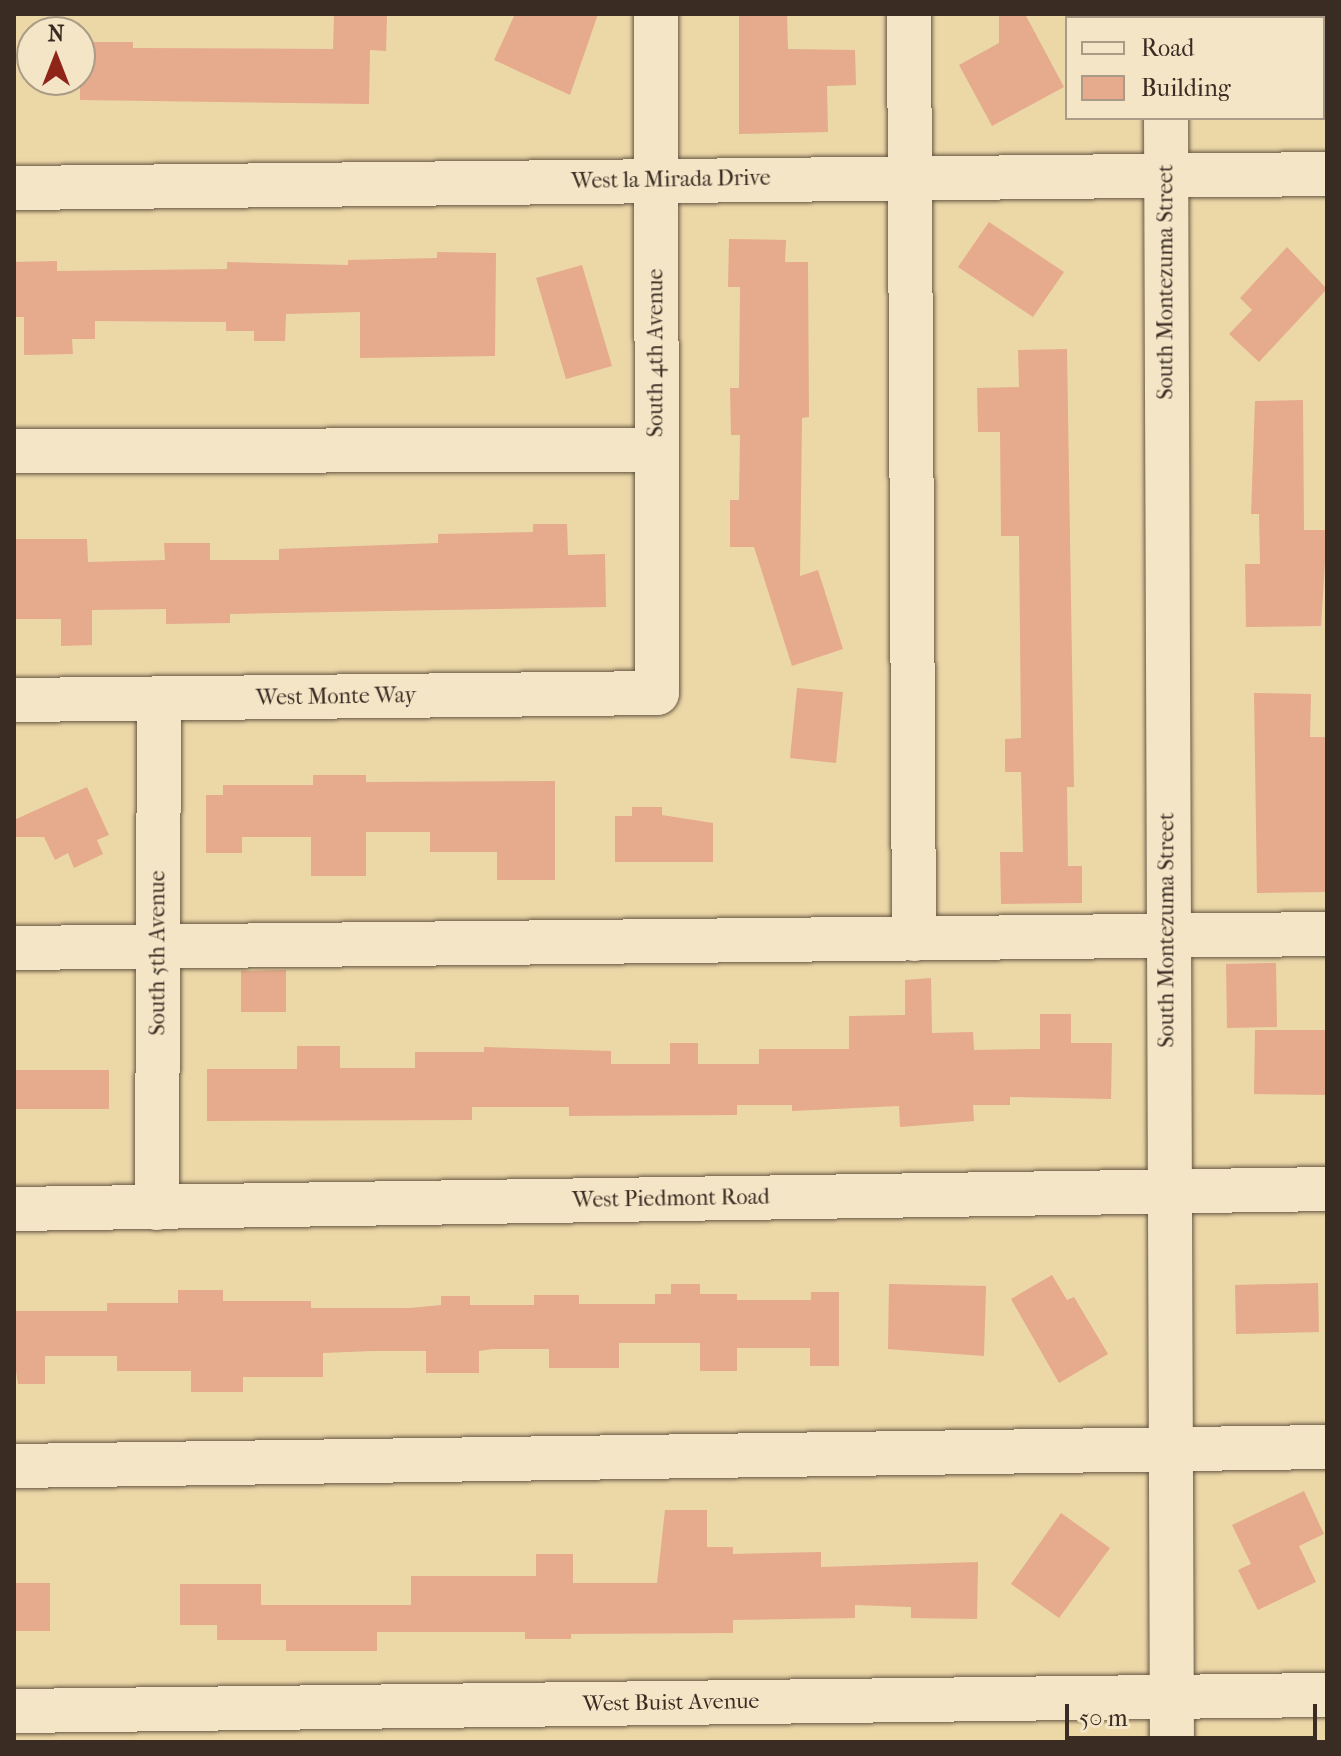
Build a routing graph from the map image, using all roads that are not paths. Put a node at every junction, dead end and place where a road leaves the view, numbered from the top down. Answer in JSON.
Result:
{"nodes":[{"id":1,"x":656,"y":14,"type":"edge"},
{"id":2,"x":909,"y":14,"type":"edge"},
{"id":3,"x":1166,"y":120,"type":"edge"},
{"id":4,"x":1327,"y":174,"type":"edge"},
{"id":5,"x":911,"y":175,"type":"junction"},
{"id":6,"x":1166,"y":179,"type":"junction"},
{"id":7,"x":657,"y":181,"type":"junction"},
{"id":8,"x":14,"y":188,"type":"edge"},
{"id":9,"x":656,"y":450,"type":"junction"},
{"id":10,"x":14,"y":451,"type":"edge"},
{"id":11,"x":657,"y":693,"type":"joint"},
{"id":12,"x":159,"y":698,"type":"junction"},
{"id":13,"x":14,"y":700,"type":"edge"},
{"id":14,"x":1327,"y":934,"type":"edge"},
{"id":15,"x":1166,"y":935,"type":"junction"},
{"id":16,"x":914,"y":939,"type":"junction"},
{"id":17,"x":158,"y":947,"type":"junction"},
{"id":18,"x":14,"y":948,"type":"edge"},
{"id":19,"x":1327,"y":1189,"type":"edge"},
{"id":20,"x":1170,"y":1191,"type":"junction"},
{"id":21,"x":157,"y":1208,"type":"junction"},
{"id":22,"x":14,"y":1209,"type":"edge"},
{"id":23,"x":1327,"y":1447,"type":"edge"},
{"id":24,"x":1169,"y":1449,"type":"junction"},
{"id":25,"x":14,"y":1466,"type":"edge"},
{"id":26,"x":1327,"y":1695,"type":"edge"},
{"id":27,"x":1172,"y":1697,"type":"junction"},
{"id":28,"x":14,"y":1711,"type":"edge"},
{"id":29,"x":1172,"y":1742,"type":"edge"}],
"edges":[{"from":1,"to":7,"type":"street","name":"South 4th Avenue"},
{"from":2,"to":5,"type":"street"},
{"from":3,"to":6,"type":"street","name":"South Montezuma Street"},
{"from":4,"to":6,"type":"street","name":"West la Mirada Drive"},
{"from":5,"to":6,"type":"street","name":"West la Mirada Drive"},
{"from":5,"to":7,"type":"street","name":"West la Mirada Drive"},
{"from":5,"to":16,"type":"street"},
{"from":6,"to":15,"type":"street","name":"South Montezuma Street"},
{"from":7,"to":8,"type":"street","name":"West la Mirada Drive"},
{"from":7,"to":9,"type":"street","name":"South 4th Avenue"},
{"from":9,"to":10,"type":"street"},
{"from":9,"to":11,"type":"street","name":"South 4th Avenue"},
{"from":11,"to":12,"type":"street","name":"West Monte Way"},
{"from":12,"to":13,"type":"street","name":"West Monte Way"},
{"from":12,"to":17,"type":"street","name":"South 5th Avenue"},
{"from":14,"to":15,"type":"street"},
{"from":15,"to":16,"type":"street"},
{"from":15,"to":20,"type":"street","name":"South Montezuma Street"},
{"from":16,"to":17,"type":"street"},
{"from":17,"to":18,"type":"street"},
{"from":17,"to":21,"type":"street","name":"South 5th Avenue"},
{"from":19,"to":20,"type":"street","name":"West Piedmont Road"},
{"from":20,"to":21,"type":"street","name":"West Piedmont Road"},
{"from":20,"to":24,"type":"street","name":"South Montezuma Street"},
{"from":21,"to":22,"type":"street","name":"West Piedmont Road"},
{"from":23,"to":24,"type":"street"},
{"from":24,"to":25,"type":"street"},
{"from":24,"to":27,"type":"street","name":"South Montezuma Street"},
{"from":26,"to":27,"type":"street","name":"West Buist Avenue"},
{"from":27,"to":28,"type":"street","name":"West Buist Avenue"},
{"from":27,"to":29,"type":"street","name":"South Montezuma Street"}]}
